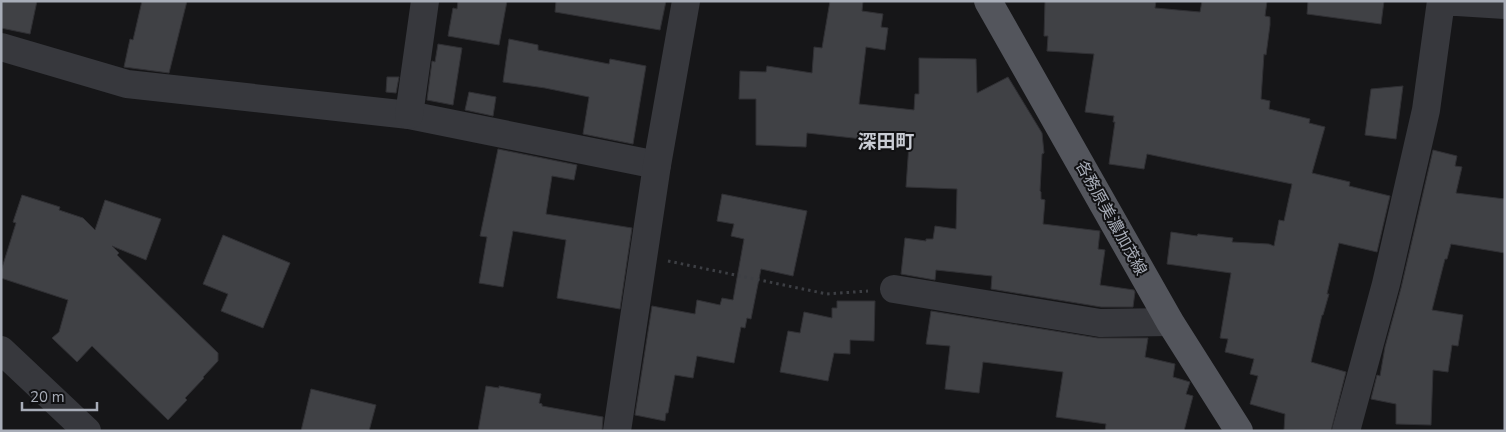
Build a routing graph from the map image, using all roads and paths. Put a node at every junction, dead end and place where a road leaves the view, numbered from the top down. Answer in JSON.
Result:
{"nodes":[{"id":1,"x":425,"y":1,"type":"edge"},
{"id":2,"x":686,"y":1,"type":"edge"},
{"id":3,"x":988,"y":1,"type":"edge"},
{"id":4,"x":1505,"y":5,"type":"edge"},
{"id":5,"x":1,"y":47,"type":"edge"},
{"id":6,"x":409,"y":116,"type":"junction"},
{"id":7,"x":657,"y":165,"type":"junction"},
{"id":8,"x":644,"y":256,"type":"junction"},
{"id":9,"x":894,"y":289,"type":"joint"},
{"id":10,"x":1170,"y":322,"type":"junction"},
{"id":11,"x":1,"y":350,"type":"edge"},
{"id":12,"x":88,"y":431,"type":"edge"},
{"id":13,"x":617,"y":431,"type":"edge"},
{"id":14,"x":1238,"y":431,"type":"edge"},
{"id":15,"x":1346,"y":431,"type":"edge"}],
"edges":[{"from":1,"to":6,"type":"street"},
{"from":2,"to":7,"type":"street"},
{"from":3,"to":10,"type":"main road","name":"各務原美濃加茂線"},
{"from":4,"to":15,"type":"street"},
{"from":5,"to":6,"type":"street"},
{"from":6,"to":7,"type":"street"},
{"from":7,"to":8,"type":"street"},
{"from":8,"to":9,"type":"path"},
{"from":8,"to":13,"type":"street"},
{"from":9,"to":10,"type":"street"},
{"from":10,"to":14,"type":"main road","name":"各務原美濃加茂線"},
{"from":11,"to":12,"type":"street"}]}
